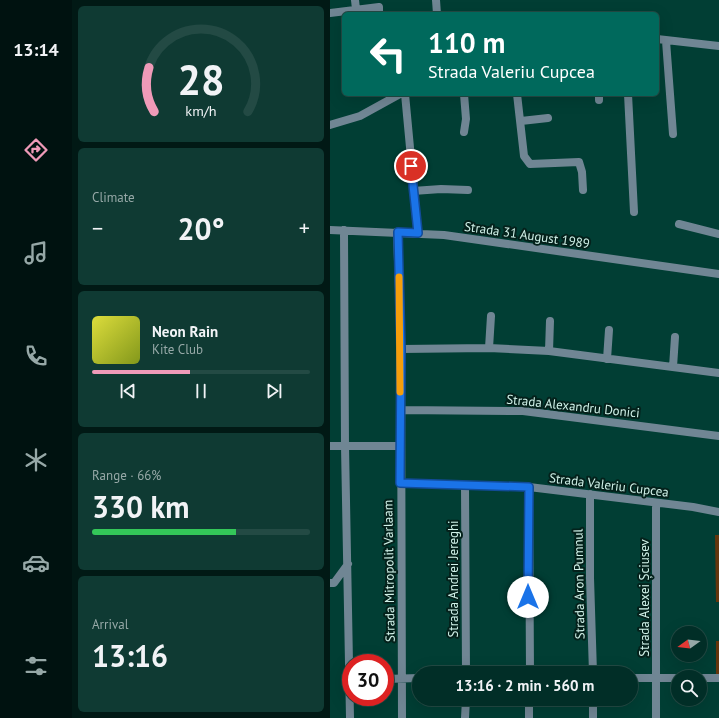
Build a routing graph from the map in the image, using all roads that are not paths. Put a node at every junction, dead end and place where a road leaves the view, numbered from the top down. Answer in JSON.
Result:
{"nodes":[{"id":1,"x":355,"y":0,"type":"edge"},
{"id":2,"x":436,"y":0,"type":"edge"},
{"id":3,"x":356,"y":9,"type":"junction"},
{"id":4,"x":379,"y":12,"type":"edge"},
{"id":5,"x":437,"y":12,"type":"edge"},
{"id":6,"x":330,"y":13,"type":"edge"},
{"id":7,"x":659,"y":39,"type":"edge"},
{"id":8,"x":666,"y":41,"type":"junction"},
{"id":9,"x":719,"y":46,"type":"edge"},
{"id":10,"x":396,"y":96,"type":"edge"},
{"id":11,"x":405,"y":96,"type":"edge"},
{"id":12,"x":464,"y":96,"type":"edge"},
{"id":13,"x":517,"y":96,"type":"edge"},
{"id":14,"x":628,"y":96,"type":"edge"},
{"id":15,"x":548,"y":118,"type":"dead end"},
{"id":16,"x":521,"y":121,"type":"junction"},
{"id":17,"x":330,"y":125,"type":"edge"},
{"id":18,"x":464,"y":132,"type":"dead end"},
{"id":19,"x":672,"y":134,"type":"dead end"},
{"id":20,"x":468,"y":190,"type":"dead end"},
{"id":21,"x":583,"y":190,"type":"dead end"},
{"id":22,"x":413,"y":191,"type":"junction"},
{"id":23,"x":634,"y":212,"type":"dead end"},
{"id":24,"x":679,"y":224,"type":"dead end"},
{"id":25,"x":330,"y":230,"type":"edge"},
{"id":26,"x":344,"y":230,"type":"junction"},
{"id":27,"x":398,"y":232,"type":"junction"},
{"id":28,"x":418,"y":233,"type":"junction"},
{"id":29,"x":719,"y":234,"type":"edge"},
{"id":30,"x":719,"y":274,"type":"edge"},
{"id":31,"x":491,"y":316,"type":"dead end"},
{"id":32,"x":550,"y":321,"type":"dead end"},
{"id":33,"x":609,"y":330,"type":"dead end"},
{"id":34,"x":675,"y":337,"type":"dead end"},
{"id":35,"x":489,"y":348,"type":"junction"},
{"id":36,"x":401,"y":349,"type":"junction"},
{"id":37,"x":549,"y":351,"type":"junction"},
{"id":38,"x":607,"y":359,"type":"junction"},
{"id":39,"x":673,"y":367,"type":"junction"},
{"id":40,"x":719,"y":373,"type":"edge"},
{"id":41,"x":400,"y":410,"type":"junction"},
{"id":42,"x":719,"y":436,"type":"edge"},
{"id":43,"x":330,"y":446,"type":"edge"},
{"id":44,"x":345,"y":446,"type":"junction"},
{"id":45,"x":400,"y":446,"type":"junction"},
{"id":46,"x":400,"y":483,"type":"junction"},
{"id":47,"x":464,"y":485,"type":"junction"},
{"id":48,"x":529,"y":487,"type":"junction"},
{"id":49,"x":590,"y":494,"type":"junction"},
{"id":50,"x":656,"y":503,"type":"junction"},
{"id":51,"x":719,"y":512,"type":"edge"},
{"id":52,"x":348,"y":564,"type":"junction"},
{"id":53,"x":330,"y":583,"type":"edge"},
{"id":54,"x":349,"y":654,"type":"edge"},
{"id":55,"x":466,"y":666,"type":"edge"},
{"id":56,"x":530,"y":666,"type":"edge"},
{"id":57,"x":593,"y":666,"type":"edge"},
{"id":58,"x":402,"y":677,"type":"junction"},
{"id":59,"x":394,"y":678,"type":"edge"},
{"id":60,"x":412,"y":678,"type":"edge"},
{"id":61,"x":638,"y":678,"type":"edge"},
{"id":62,"x":656,"y":678,"type":"junction"},
{"id":63,"x":671,"y":678,"type":"edge"},
{"id":64,"x":707,"y":678,"type":"edge"},
{"id":65,"x":719,"y":678,"type":"edge"},
{"id":66,"x":350,"y":706,"type":"edge"},
{"id":67,"x":466,"y":706,"type":"edge"},
{"id":68,"x":530,"y":706,"type":"edge"},
{"id":69,"x":593,"y":706,"type":"edge"},
{"id":70,"x":350,"y":718,"type":"edge"},
{"id":71,"x":402,"y":718,"type":"edge"},
{"id":72,"x":465,"y":718,"type":"edge"},
{"id":73,"x":529,"y":718,"type":"edge"},
{"id":74,"x":593,"y":718,"type":"edge"},
{"id":75,"x":656,"y":718,"type":"edge"}],
"edges":[{"from":1,"to":3,"type":"street"},
{"from":2,"to":5,"type":"street"},
{"from":3,"to":4,"type":"street"},
{"from":3,"to":6,"type":"street"},
{"from":7,"to":8,"type":"street"},
{"from":8,"to":9,"type":"street"},
{"from":8,"to":19,"type":"street"},
{"from":10,"to":17,"type":"street"},
{"from":11,"to":22,"type":"street"},
{"from":12,"to":18,"type":"street"},
{"from":13,"to":16,"type":"street"},
{"from":14,"to":23,"type":"street"},
{"from":15,"to":16,"type":"street"},
{"from":16,"to":21,"type":"street"},
{"from":20,"to":22,"type":"street"},
{"from":22,"to":28,"type":"street"},
{"from":24,"to":29,"type":"street"},
{"from":25,"to":26,"type":"street","name":"Strada 31 August 1989"},
{"from":26,"to":27,"type":"street","name":"Strada 31 August 1989"},
{"from":26,"to":44,"type":"street"},
{"from":27,"to":28,"type":"street","name":"Strada 31 August 1989"},
{"from":27,"to":36,"type":"street","name":"Strada Mitropolit Varlaam"},
{"from":28,"to":30,"type":"street","name":"Strada 31 August 1989"},
{"from":31,"to":35,"type":"street"},
{"from":32,"to":37,"type":"street"},
{"from":33,"to":38,"type":"street"},
{"from":34,"to":39,"type":"street"},
{"from":35,"to":36,"type":"street"},
{"from":35,"to":37,"type":"street"},
{"from":36,"to":41,"type":"street","name":"Strada Mitropolit Varlaam"},
{"from":37,"to":38,"type":"street"},
{"from":38,"to":39,"type":"street"},
{"from":39,"to":40,"type":"street"},
{"from":41,"to":42,"type":"street","name":"Strada Alexandru Donici"},
{"from":41,"to":45,"type":"street","name":"Strada Mitropolit Varlaam"},
{"from":43,"to":44,"type":"street"},
{"from":44,"to":45,"type":"street"},
{"from":44,"to":52,"type":"street"},
{"from":45,"to":46,"type":"street","name":"Strada Mitropolit Varlaam"},
{"from":46,"to":47,"type":"street","name":"Strada Valeriu Cupcea"},
{"from":46,"to":58,"type":"street","name":"Strada Mitropolit Varlaam"},
{"from":47,"to":48,"type":"street","name":"Strada Valeriu Cupcea"},
{"from":47,"to":55,"type":"street","name":"Strada Andrei Jereghi"},
{"from":48,"to":49,"type":"street","name":"Strada Valeriu Cupcea"},
{"from":48,"to":56,"type":"street"},
{"from":49,"to":50,"type":"street","name":"Strada Valeriu Cupcea"},
{"from":49,"to":57,"type":"street","name":"Strada Aron Pumnul"},
{"from":50,"to":51,"type":"street","name":"Strada Valeriu Cupcea"},
{"from":50,"to":62,"type":"street","name":"Strada Alexei Șciusev"},
{"from":52,"to":53,"type":"street"},
{"from":52,"to":54,"type":"street"},
{"from":58,"to":59,"type":"street"},
{"from":58,"to":60,"type":"street"},
{"from":58,"to":71,"type":"street","name":"Strada Mitropolit Varlaam"},
{"from":61,"to":62,"type":"street"},
{"from":62,"to":63,"type":"street"},
{"from":62,"to":75,"type":"street","name":"Strada Alexei Șciusev"},
{"from":64,"to":65,"type":"street"},
{"from":66,"to":70,"type":"street"},
{"from":67,"to":72,"type":"street"},
{"from":68,"to":73,"type":"street"},
{"from":69,"to":74,"type":"street"}]}
